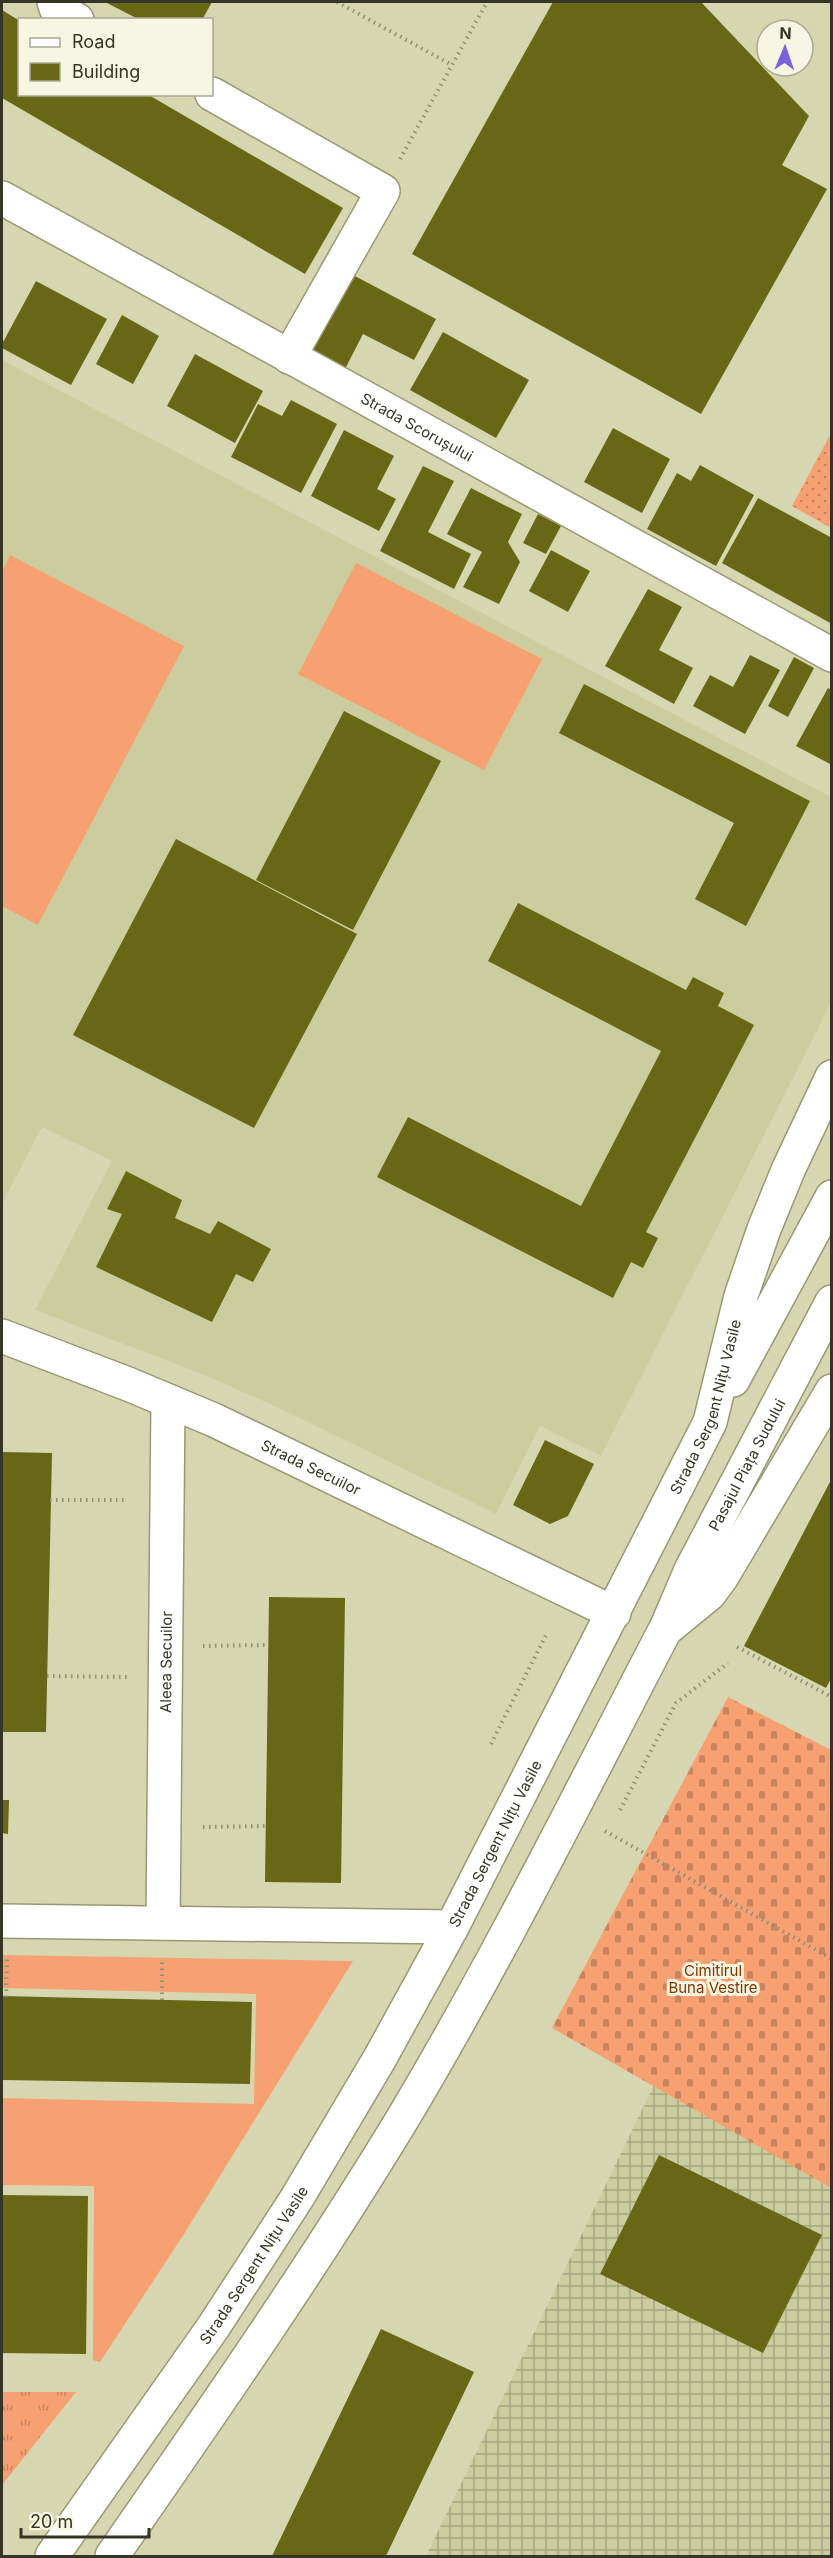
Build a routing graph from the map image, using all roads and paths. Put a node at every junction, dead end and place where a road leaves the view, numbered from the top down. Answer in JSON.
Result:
{"nodes":[{"id":1,"x":54,"y":2,"type":"edge"},
{"id":2,"x":337,"y":2,"type":"edge"},
{"id":3,"x":487,"y":2,"type":"edge"},
{"id":4,"x":74,"y":18,"type":"edge"},
{"id":5,"x":452,"y":65,"type":"junction"},
{"id":6,"x":213,"y":95,"type":"edge"},
{"id":7,"x":383,"y":191,"type":"junction"},
{"id":8,"x":2,"y":198,"type":"edge"},
{"id":9,"x":290,"y":357,"type":"junction"},
{"id":10,"x":831,"y":656,"type":"edge"},
{"id":11,"x":831,"y":1077,"type":"edge"},
{"id":12,"x":831,"y":1197,"type":"edge"},
{"id":13,"x":831,"y":1302,"type":"edge"},
{"id":14,"x":2,"y":1336,"type":"edge"},
{"id":15,"x":831,"y":1391,"type":"edge"},
{"id":16,"x":168,"y":1401,"type":"junction"},
{"id":17,"x":710,"y":1422,"type":"junction"},
{"id":18,"x":50,"y":1500,"type":"dead end"},
{"id":19,"x":167,"y":1501,"type":"junction"},
{"id":20,"x":614,"y":1613,"type":"junction"},
{"id":21,"x":665,"y":1630,"type":"junction"},
{"id":22,"x":546,"y":1635,"type":"dead end"},
{"id":23,"x":268,"y":1645,"type":"dead end"},
{"id":24,"x":736,"y":1647,"type":"dead end"},
{"id":25,"x":166,"y":1661,"type":"junction"},
{"id":26,"x":728,"y":1663,"type":"dead end"},
{"id":27,"x":47,"y":1676,"type":"dead end"},
{"id":28,"x":831,"y":1697,"type":"edge"},
{"id":29,"x":491,"y":1744,"type":"dead end"},
{"id":30,"x":620,"y":1810,"type":"dead end"},
{"id":31,"x":570,"y":1812,"type":"junction"},
{"id":32,"x":266,"y":1826,"type":"dead end"},
{"id":33,"x":164,"y":1827,"type":"junction"},
{"id":34,"x":2,"y":1921,"type":"edge"},
{"id":35,"x":163,"y":1923,"type":"junction"},
{"id":36,"x":452,"y":1927,"type":"junction"},
{"id":37,"x":831,"y":1959,"type":"edge"},
{"id":38,"x":52,"y":2556,"type":"edge"},
{"id":39,"x":112,"y":2556,"type":"edge"}],
"edges":[{"from":1,"to":4,"type":"main road"},
{"from":2,"to":5,"type":"path"},
{"from":3,"to":5,"type":"path"},
{"from":5,"to":7,"type":"path"},
{"from":6,"to":7,"type":"main road"},
{"from":7,"to":9,"type":"main road"},
{"from":8,"to":9,"type":"main road","name":"Strada Scorușului"},
{"from":9,"to":10,"type":"main road","name":"Strada Scorușului"},
{"from":11,"to":17,"type":"main road","name":"Strada Sergent Nițu Vasile"},
{"from":12,"to":17,"type":"main road"},
{"from":13,"to":21,"type":"main road","name":"Pasajul Piața Sudului"},
{"from":14,"to":16,"type":"main road","name":"Strada Secuilor"},
{"from":15,"to":21,"type":"main road"},
{"from":16,"to":19,"type":"main road","name":"Aleea Secuilor"},
{"from":16,"to":20,"type":"main road","name":"Strada Secuilor"},
{"from":17,"to":20,"type":"main road","name":"Strada Sergent Nițu Vasile"},
{"from":18,"to":19,"type":"path"},
{"from":19,"to":25,"type":"main road","name":"Aleea Secuilor"},
{"from":20,"to":36,"type":"main road","name":"Strada Sergent Nițu Vasile"},
{"from":21,"to":31,"type":"main road"},
{"from":22,"to":29,"type":"path"},
{"from":23,"to":25,"type":"path"},
{"from":24,"to":28,"type":"path"},
{"from":25,"to":27,"type":"path"},
{"from":25,"to":33,"type":"main road","name":"Aleea Secuilor"},
{"from":26,"to":30,"type":"path"},
{"from":31,"to":37,"type":"path"},
{"from":31,"to":39,"type":"main road"},
{"from":32,"to":33,"type":"path"},
{"from":33,"to":35,"type":"main road","name":"Aleea Secuilor"},
{"from":34,"to":35,"type":"main road"},
{"from":35,"to":36,"type":"main road"},
{"from":36,"to":38,"type":"main road","name":"Strada Sergent Nițu Vasile"}]}
